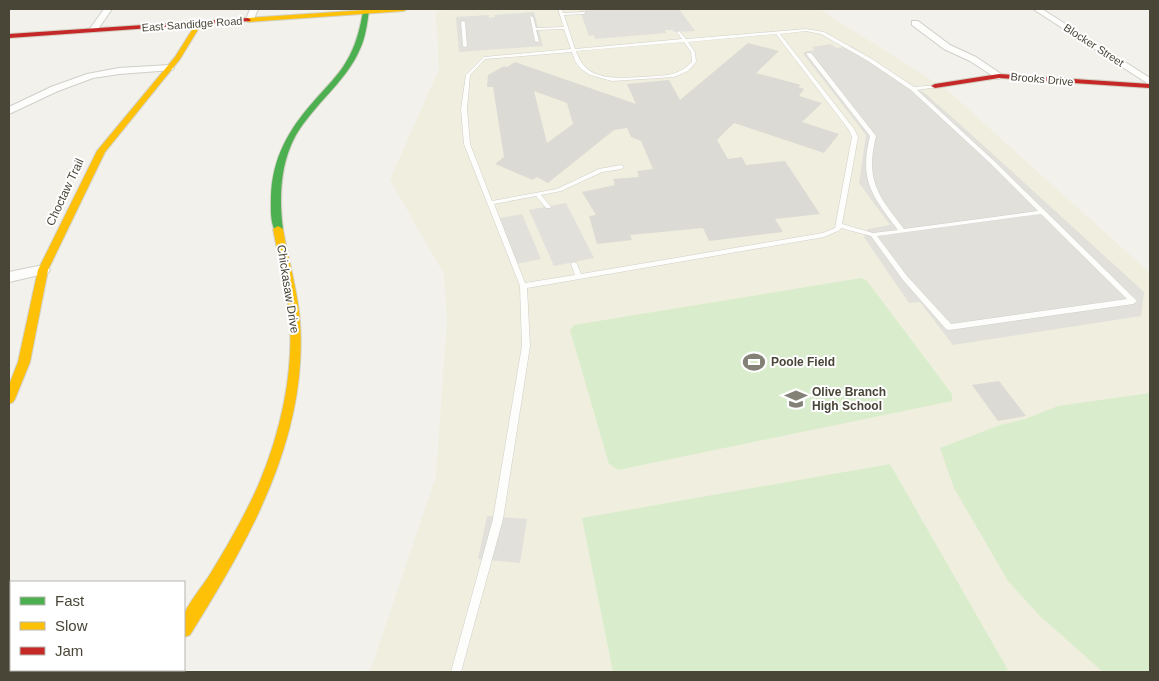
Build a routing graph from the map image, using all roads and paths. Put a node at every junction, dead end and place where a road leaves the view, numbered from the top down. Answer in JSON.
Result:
{"nodes":[{"id":1,"x":108,"y":9,"type":"edge"},
{"id":2,"x":399,"y":9,"type":"edge"},
{"id":3,"x":404,"y":9,"type":"edge"},
{"id":4,"x":1037,"y":9,"type":"edge"},
{"id":5,"x":366,"y":11,"type":"junction"},
{"id":6,"x":561,"y":11,"type":"edge"},
{"id":7,"x":584,"y":13,"type":"dead end"},
{"id":8,"x":252,"y":14,"type":"edge"},
{"id":9,"x":531,"y":17,"type":"dead end"},
{"id":10,"x":463,"y":22,"type":"dead end"},
{"id":11,"x":199,"y":23,"type":"junction"},
{"id":12,"x":916,"y":23,"type":"dead end"},
{"id":13,"x":566,"y":28,"type":"junction"},
{"id":14,"x":534,"y":29,"type":"junction"},
{"id":15,"x":93,"y":30,"type":"junction"},
{"id":16,"x":679,"y":32,"type":"dead end"},
{"id":17,"x":777,"y":32,"type":"junction"},
{"id":18,"x":9,"y":36,"type":"edge"},
{"id":19,"x":537,"y":41,"type":"dead end"},
{"id":20,"x":685,"y":41,"type":"junction"},
{"id":21,"x":465,"y":46,"type":"dead end"},
{"id":22,"x":574,"y":50,"type":"junction"},
{"id":23,"x":809,"y":54,"type":"dead end"},
{"id":24,"x":169,"y":68,"type":"junction"},
{"id":25,"x":999,"y":76,"type":"junction"},
{"id":26,"x":1150,"y":82,"type":"edge"},
{"id":27,"x":935,"y":86,"type":"joint"},
{"id":28,"x":1150,"y":86,"type":"edge"},
{"id":29,"x":913,"y":89,"type":"junction"},
{"id":30,"x":9,"y":111,"type":"edge"},
{"id":31,"x":621,"y":167,"type":"dead end"},
{"id":32,"x":538,"y":195,"type":"junction"},
{"id":33,"x":490,"y":203,"type":"junction"},
{"id":34,"x":548,"y":207,"type":"dead end"},
{"id":35,"x":1042,"y":212,"type":"junction"},
{"id":36,"x":839,"y":225,"type":"junction"},
{"id":37,"x":902,"y":230,"type":"junction"},
{"id":38,"x":873,"y":235,"type":"junction"},
{"id":39,"x":574,"y":264,"type":"dead end"},
{"id":40,"x":43,"y":270,"type":"junction"},
{"id":41,"x":9,"y":277,"type":"edge"},
{"id":42,"x":579,"y":277,"type":"junction"},
{"id":43,"x":523,"y":286,"type":"junction"},
{"id":44,"x":9,"y":399,"type":"edge"},
{"id":45,"x":185,"y":627,"type":"edge"},
{"id":46,"x":456,"y":672,"type":"edge"}],
"edges":[{"from":1,"to":15,"type":"street"},
{"from":2,"to":3,"type":"street","name":"East Sandidge Road"},
{"from":2,"to":5,"type":"street","name":"East Sandidge Road"},
{"from":4,"to":26,"type":"street","name":"Blocker Street"},
{"from":5,"to":8,"type":"street","name":"East Sandidge Road"},
{"from":5,"to":45,"type":"street","name":"Chickasaw Drive"},
{"from":6,"to":7,"type":"lane"},
{"from":6,"to":13,"type":"lane"},
{"from":8,"to":11,"type":"street","name":"East Sandidge Road"},
{"from":9,"to":14,"type":"lane"},
{"from":10,"to":21,"type":"lane"},
{"from":11,"to":15,"type":"street","name":"East Sandidge Road"},
{"from":11,"to":24,"type":"street","name":"Choctaw Trail"},
{"from":12,"to":25,"type":"street"},
{"from":13,"to":14,"type":"lane"},
{"from":13,"to":22,"type":"lane"},
{"from":14,"to":19,"type":"lane"},
{"from":15,"to":18,"type":"street","name":"East Sandidge Road"},
{"from":16,"to":20,"type":"lane"},
{"from":17,"to":20,"type":"lane"},
{"from":17,"to":29,"type":"lane"},
{"from":17,"to":36,"type":"lane"},
{"from":20,"to":22,"type":"lane"},
{"from":20,"to":22,"type":"lane"},
{"from":22,"to":33,"type":"lane"},
{"from":23,"to":37,"type":"lane"},
{"from":24,"to":30,"type":"street"},
{"from":24,"to":40,"type":"street","name":"Choctaw Trail"},
{"from":25,"to":27,"type":"street","name":"Brooks Drive"},
{"from":25,"to":28,"type":"street","name":"Brooks Drive"},
{"from":27,"to":29,"type":"lane"},
{"from":29,"to":35,"type":"lane"},
{"from":31,"to":32,"type":"lane"},
{"from":32,"to":33,"type":"lane"},
{"from":32,"to":34,"type":"lane"},
{"from":33,"to":43,"type":"lane"},
{"from":35,"to":37,"type":"lane"},
{"from":35,"to":38,"type":"lane"},
{"from":36,"to":38,"type":"lane"},
{"from":36,"to":42,"type":"lane"},
{"from":37,"to":38,"type":"lane"},
{"from":39,"to":42,"type":"lane"},
{"from":40,"to":41,"type":"street"},
{"from":40,"to":44,"type":"street","name":"Choctaw Trail"},
{"from":42,"to":43,"type":"lane"},
{"from":43,"to":46,"type":"lane"}]}
